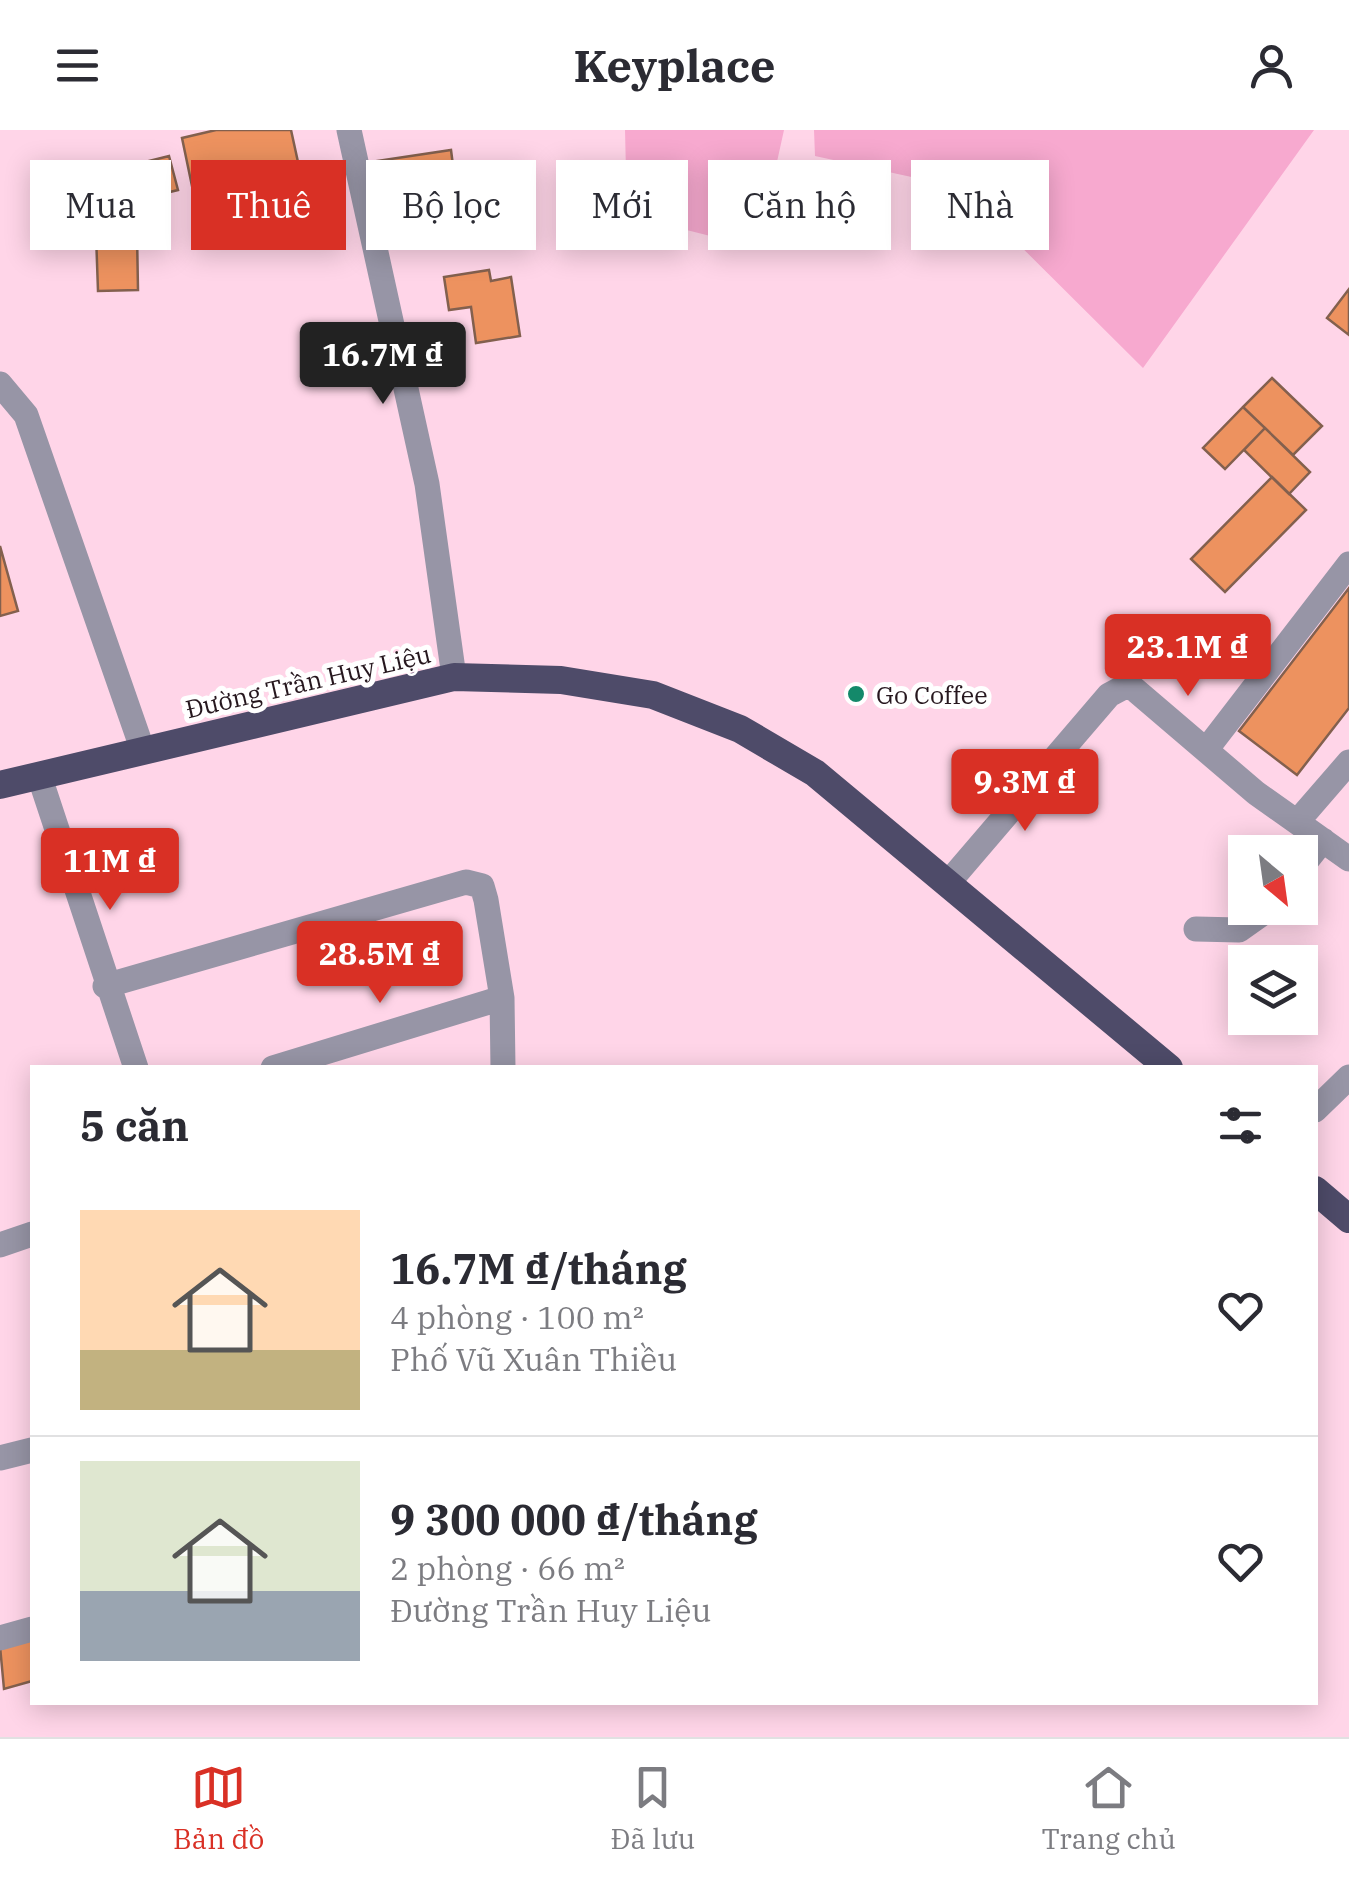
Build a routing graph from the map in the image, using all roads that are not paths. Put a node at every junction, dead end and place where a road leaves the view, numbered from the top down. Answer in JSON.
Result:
{"nodes":[{"id":1,"x":349,"y":130,"type":"edge"},
{"id":2,"x":0,"y":384,"type":"edge"},
{"id":3,"x":1349,"y":564,"type":"edge"},
{"id":4,"x":454,"y":677,"type":"junction"},
{"id":5,"x":1206,"y":750,"type":"junction"},
{"id":6,"x":144,"y":751,"type":"junction"},
{"id":7,"x":1349,"y":762,"type":"edge"},
{"id":8,"x":39,"y":776,"type":"junction"},
{"id":9,"x":0,"y":785,"type":"edge"},
{"id":10,"x":1298,"y":822,"type":"junction"},
{"id":11,"x":1323,"y":840,"type":"junction"},
{"id":12,"x":1318,"y":846,"type":"edge"},
{"id":13,"x":1349,"y":859,"type":"edge"},
{"id":14,"x":948,"y":884,"type":"junction"},
{"id":15,"x":1245,"y":925,"type":"edge"},
{"id":16,"x":1196,"y":930,"type":"dead end"},
{"id":17,"x":105,"y":986,"type":"junction"},
{"id":18,"x":502,"y":998,"type":"junction"},
{"id":19,"x":135,"y":1065,"type":"edge"},
{"id":20,"x":283,"y":1065,"type":"edge"},
{"id":21,"x":503,"y":1065,"type":"edge"},
{"id":22,"x":1165,"y":1065,"type":"edge"},
{"id":23,"x":1349,"y":1077,"type":"edge"},
{"id":24,"x":1318,"y":1107,"type":"edge"},
{"id":25,"x":1318,"y":1193,"type":"edge"},
{"id":26,"x":1349,"y":1219,"type":"edge"},
{"id":27,"x":30,"y":1235,"type":"edge"},
{"id":28,"x":0,"y":1245,"type":"edge"},
{"id":29,"x":30,"y":1450,"type":"edge"},
{"id":30,"x":0,"y":1458,"type":"edge"},
{"id":31,"x":30,"y":1630,"type":"edge"},
{"id":32,"x":0,"y":1638,"type":"edge"}],
"edges":[{"from":1,"to":4,"type":"street"},
{"from":2,"to":6,"type":"street"},
{"from":3,"to":5,"type":"street"},
{"from":4,"to":6,"type":"highway","name":"Đường Trần Huy Liệu"},
{"from":4,"to":14,"type":"highway","name":"Đường Trần Huy Liệu"},
{"from":5,"to":10,"type":"street"},
{"from":5,"to":14,"type":"street"},
{"from":6,"to":8,"type":"highway","name":"Đường Trần Huy Liệu"},
{"from":7,"to":10,"type":"street"},
{"from":8,"to":9,"type":"highway","name":"Đường Trần Huy Liệu"},
{"from":8,"to":17,"type":"street"},
{"from":10,"to":11,"type":"street"},
{"from":11,"to":12,"type":"street"},
{"from":11,"to":13,"type":"street"},
{"from":14,"to":22,"type":"highway","name":"Đường Trần Huy Liệu"},
{"from":15,"to":16,"type":"street"},
{"from":17,"to":18,"type":"street"},
{"from":17,"to":19,"type":"street"},
{"from":18,"to":20,"type":"street"},
{"from":18,"to":21,"type":"street"},
{"from":23,"to":24,"type":"street"},
{"from":25,"to":26,"type":"highway"},
{"from":27,"to":28,"type":"street"},
{"from":29,"to":30,"type":"street"},
{"from":31,"to":32,"type":"street"}]}
